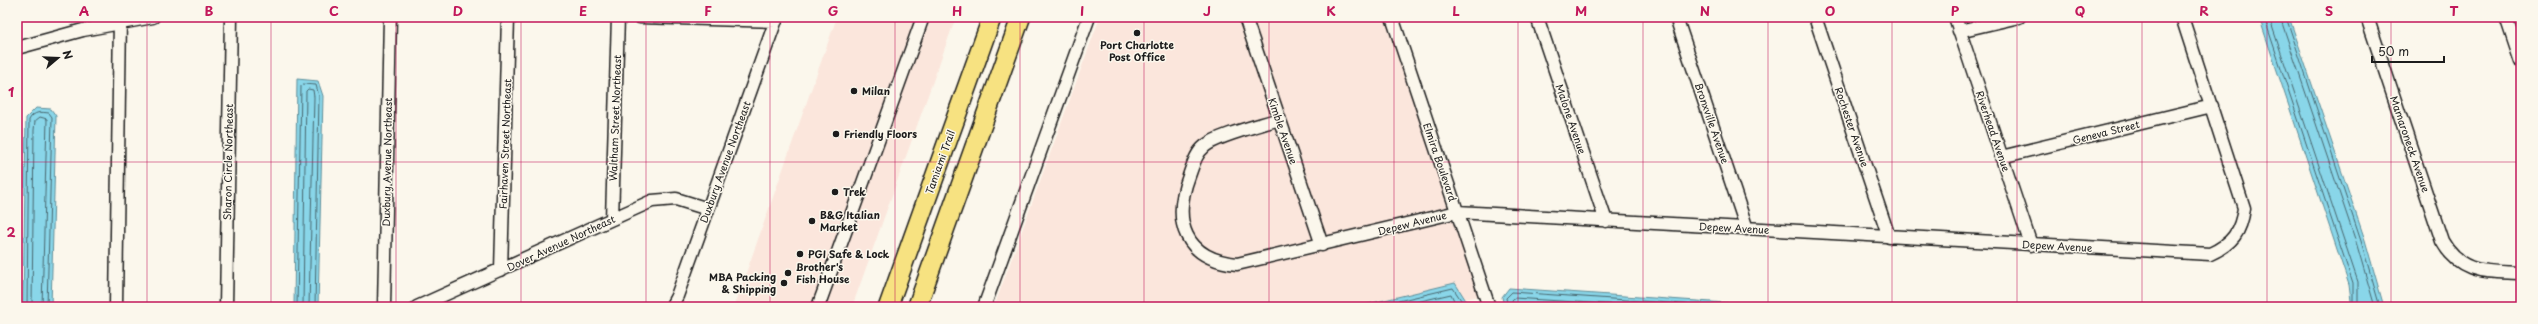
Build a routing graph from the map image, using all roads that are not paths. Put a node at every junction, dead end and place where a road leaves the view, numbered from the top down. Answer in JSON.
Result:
{"nodes":[{"id":1,"x":154,"y":17,"type":"edge"},
{"id":2,"x":232,"y":17,"type":"edge"},
{"id":3,"x":390,"y":17,"type":"edge"},
{"id":4,"x":508,"y":17,"type":"edge"},
{"id":5,"x":618,"y":17,"type":"edge"},
{"id":6,"x":640,"y":17,"type":"edge"},
{"id":7,"x":923,"y":17,"type":"edge"},
{"id":8,"x":992,"y":17,"type":"edge"},
{"id":9,"x":1022,"y":17,"type":"edge"},
{"id":10,"x":1088,"y":17,"type":"edge"},
{"id":11,"x":1245,"y":17,"type":"edge"},
{"id":12,"x":1392,"y":17,"type":"edge"},
{"id":13,"x":1537,"y":17,"type":"edge"},
{"id":14,"x":1676,"y":17,"type":"edge"},
{"id":15,"x":1816,"y":17,"type":"edge"},
{"id":16,"x":1954,"y":17,"type":"edge"},
{"id":17,"x":2019,"y":17,"type":"edge"},
{"id":18,"x":2182,"y":17,"type":"edge"},
{"id":19,"x":2367,"y":17,"type":"edge"},
{"id":20,"x":2506,"y":17,"type":"edge"},
{"id":21,"x":777,"y":19,"type":"edge"},
{"id":22,"x":121,"y":20,"type":"edge"},
{"id":23,"x":1959,"y":32,"type":"junction"},
{"id":24,"x":17,"y":48,"type":"edge"},
{"id":25,"x":2521,"y":62,"type":"edge"},
{"id":26,"x":2212,"y":106,"type":"junction"},
{"id":27,"x":1279,"y":118,"type":"junction"},
{"id":28,"x":2001,"y":157,"type":"junction"},
{"id":29,"x":708,"y":209,"type":"junction"},
{"id":30,"x":1457,"y":212,"type":"junction"},
{"id":31,"x":612,"y":219,"type":"junction"},
{"id":32,"x":1606,"y":221,"type":"junction"},
{"id":33,"x":1747,"y":229,"type":"junction"},
{"id":34,"x":1889,"y":237,"type":"junction"},
{"id":35,"x":1322,"y":245,"type":"junction"},
{"id":36,"x":2031,"y":245,"type":"junction"},
{"id":37,"x":501,"y":270,"type":"junction"},
{"id":38,"x":2521,"y":273,"type":"edge"},
{"id":39,"x":116,"y":307,"type":"edge"},
{"id":40,"x":226,"y":307,"type":"edge"},
{"id":41,"x":384,"y":307,"type":"edge"},
{"id":42,"x":417,"y":307,"type":"edge"},
{"id":43,"x":670,"y":307,"type":"edge"},
{"id":44,"x":818,"y":307,"type":"edge"},
{"id":45,"x":888,"y":307,"type":"edge"},
{"id":46,"x":917,"y":307,"type":"edge"},
{"id":47,"x":984,"y":307,"type":"edge"},
{"id":48,"x":1489,"y":307,"type":"edge"}],
"edges":[{"from":1,"to":22,"type":"street"},
{"from":2,"to":40,"type":"street","name":"Sharon Circle Northeast"},
{"from":3,"to":41,"type":"street","name":"Duxbury Avenue Northeast"},
{"from":4,"to":37,"type":"street","name":"Fairhaven Street Northeast"},
{"from":5,"to":31,"type":"street","name":"Waltham Street Northeast"},
{"from":6,"to":21,"type":"street"},
{"from":7,"to":44,"type":"street"},
{"from":8,"to":45,"type":"main road","name":"Tamiami Trail"},
{"from":9,"to":46,"type":"main road"},
{"from":10,"to":47,"type":"street"},
{"from":11,"to":27,"type":"street","name":"Kimble Avenue"},
{"from":12,"to":30,"type":"street","name":"Elmira Boulevard"},
{"from":13,"to":32,"type":"street","name":"Malone Avenue"},
{"from":14,"to":33,"type":"street","name":"Bronxville Avenue"},
{"from":15,"to":34,"type":"street","name":"Rochester Avenue"},
{"from":16,"to":23,"type":"street","name":"Riverhead Avenue"},
{"from":17,"to":23,"type":"street"},
{"from":18,"to":26,"type":"street","name":"Depew Avenue"},
{"from":19,"to":38,"type":"street","name":"Mamaroneck Avenue"},
{"from":20,"to":25,"type":"street"},
{"from":21,"to":29,"type":"street","name":"Duxbury Avenue Northeast"},
{"from":22,"to":24,"type":"street"},
{"from":22,"to":39,"type":"street"},
{"from":23,"to":28,"type":"street","name":"Riverhead Avenue"},
{"from":26,"to":28,"type":"street","name":"Geneva Street"},
{"from":26,"to":36,"type":"street","name":"Depew Avenue"},
{"from":27,"to":35,"type":"street","name":"Kimble Avenue"},
{"from":27,"to":35,"type":"street","name":"Depew Avenue"},
{"from":28,"to":36,"type":"street","name":"Riverhead Avenue"},
{"from":29,"to":31,"type":"street","name":"Dover Avenue Northeast"},
{"from":29,"to":43,"type":"street","name":"Duxbury Avenue Northeast"},
{"from":30,"to":32,"type":"street","name":"Depew Avenue"},
{"from":30,"to":35,"type":"street","name":"Depew Avenue"},
{"from":30,"to":48,"type":"street","name":"Elmira Boulevard"},
{"from":31,"to":37,"type":"street","name":"Dover Avenue Northeast"},
{"from":32,"to":33,"type":"street","name":"Depew Avenue"},
{"from":33,"to":34,"type":"street","name":"Depew Avenue"},
{"from":34,"to":36,"type":"street","name":"Depew Avenue"},
{"from":37,"to":42,"type":"street","name":"Dover Avenue Northeast"}]}
